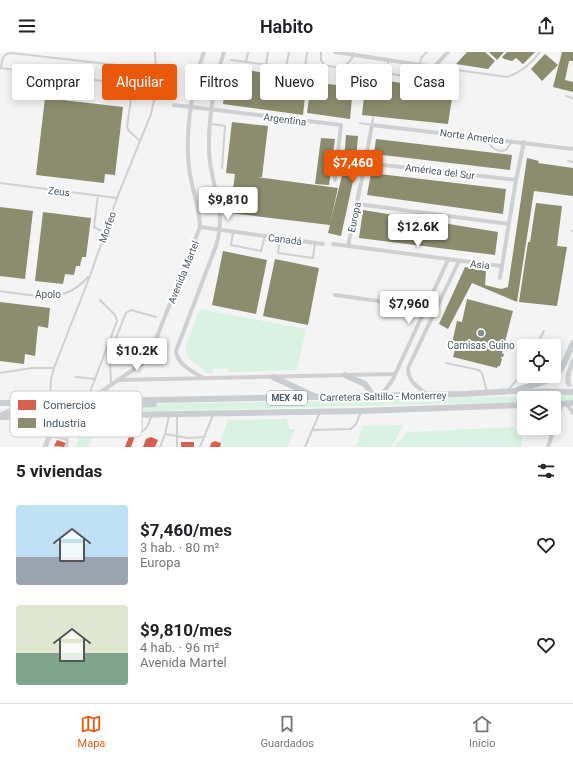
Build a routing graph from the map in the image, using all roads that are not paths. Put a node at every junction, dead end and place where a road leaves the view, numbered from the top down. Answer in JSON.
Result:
{"nodes":[{"id":1,"x":155,"y":52,"type":"edge"},
{"id":2,"x":204,"y":52,"type":"edge"},
{"id":3,"x":224,"y":52,"type":"edge"},
{"id":4,"x":248,"y":52,"type":"edge"},
{"id":5,"x":268,"y":52,"type":"edge"},
{"id":6,"x":289,"y":52,"type":"edge"},
{"id":7,"x":307,"y":52,"type":"edge"},
{"id":8,"x":321,"y":52,"type":"edge"},
{"id":9,"x":335,"y":52,"type":"edge"},
{"id":10,"x":427,"y":52,"type":"edge"},
{"id":11,"x":448,"y":52,"type":"edge"},
{"id":12,"x":540,"y":52,"type":"edge"},
{"id":13,"x":354,"y":54,"type":"edge"},
{"id":14,"x":231,"y":60,"type":"dead end"},
{"id":15,"x":388,"y":60,"type":"junction"},
{"id":16,"x":246,"y":62,"type":"junction"},
{"id":17,"x":105,"y":64,"type":"edge"},
{"id":18,"x":156,"y":64,"type":"edge"},
{"id":19,"x":266,"y":64,"type":"joint"},
{"id":20,"x":287,"y":64,"type":"edge"},
{"id":21,"x":306,"y":64,"type":"edge"},
{"id":22,"x":387,"y":64,"type":"edge"},
{"id":23,"x":414,"y":64,"type":"edge"},
{"id":24,"x":420,"y":64,"type":"edge"},
{"id":25,"x":437,"y":64,"type":"edge"},
{"id":26,"x":0,"y":68,"type":"edge"},
{"id":27,"x":459,"y":71,"type":"edge"},
{"id":28,"x":102,"y":81,"type":"edge"},
{"id":29,"x":566,"y":96,"type":"dead end"},
{"id":30,"x":573,"y":98,"type":"edge"},
{"id":31,"x":131,"y":100,"type":"edge"},
{"id":32,"x":154,"y":100,"type":"edge"},
{"id":33,"x":174,"y":105,"type":"dead end"},
{"id":34,"x":192,"y":108,"type":"junction"},
{"id":35,"x":212,"y":110,"type":"junction"},
{"id":36,"x":373,"y":118,"type":"dead end"},
{"id":37,"x":360,"y":123,"type":"dead end"},
{"id":38,"x":211,"y":124,"type":"junction"},
{"id":39,"x":372,"y":124,"type":"junction"},
{"id":40,"x":487,"y":138,"type":"junction"},
{"id":41,"x":140,"y":141,"type":"junction"},
{"id":42,"x":512,"y":141,"type":"junction"},
{"id":43,"x":524,"y":142,"type":"junction"},
{"id":44,"x":573,"y":148,"type":"edge"},
{"id":45,"x":568,"y":162,"type":"dead end"},
{"id":46,"x":573,"y":162,"type":"edge"},
{"id":47,"x":365,"y":163,"type":"junction"},
{"id":48,"x":222,"y":168,"type":"dead end"},
{"id":49,"x":335,"y":180,"type":"dead end"},
{"id":50,"x":516,"y":180,"type":"junction"},
{"id":51,"x":0,"y":184,"type":"edge"},
{"id":52,"x":98,"y":195,"type":"junction"},
{"id":53,"x":117,"y":198,"type":"junction"},
{"id":54,"x":357,"y":204,"type":"junction"},
{"id":55,"x":509,"y":224,"type":"junction"},
{"id":56,"x":200,"y":228,"type":"junction"},
{"id":57,"x":220,"y":231,"type":"junction"},
{"id":58,"x":233,"y":232,"type":"junction"},
{"id":59,"x":105,"y":233,"type":"junction"},
{"id":60,"x":265,"y":236,"type":"junction"},
{"id":61,"x":280,"y":238,"type":"junction"},
{"id":62,"x":315,"y":243,"type":"junction"},
{"id":63,"x":323,"y":244,"type":"dead end"},
{"id":64,"x":334,"y":244,"type":"dead end"},
{"id":65,"x":348,"y":246,"type":"junction"},
{"id":66,"x":448,"y":260,"type":"junction"},
{"id":67,"x":459,"y":261,"type":"junction"},
{"id":68,"x":501,"y":266,"type":"junction"},
{"id":69,"x":90,"y":276,"type":"junction"},
{"id":70,"x":500,"y":278,"type":"dead end"},
{"id":71,"x":0,"y":291,"type":"edge"},
{"id":72,"x":335,"y":296,"type":"dead end"},
{"id":73,"x":100,"y":300,"type":"dead end"},
{"id":74,"x":426,"y":307,"type":"junction"},
{"id":75,"x":436,"y":310,"type":"junction"},
{"id":76,"x":156,"y":317,"type":"dead end"},
{"id":77,"x":544,"y":331,"type":"dead end"},
{"id":78,"x":540,"y":339,"type":"edge"},
{"id":79,"x":573,"y":343,"type":"edge"},
{"id":80,"x":573,"y":360,"type":"edge"},
{"id":81,"x":446,"y":363,"type":"dead end"},
{"id":82,"x":54,"y":368,"type":"junction"},
{"id":83,"x":0,"y":373,"type":"edge"},
{"id":84,"x":395,"y":374,"type":"junction"},
{"id":85,"x":345,"y":375,"type":"junction"},
{"id":86,"x":76,"y":377,"type":"dead end"},
{"id":87,"x":273,"y":377,"type":"junction"},
{"id":88,"x":203,"y":378,"type":"junction"},
{"id":89,"x":95,"y":379,"type":"junction"},
{"id":90,"x":118,"y":380,"type":"junction"},
{"id":91,"x":517,"y":381,"type":"edge"},
{"id":92,"x":568,"y":382,"type":"tunnel mouth"},
{"id":93,"x":111,"y":384,"type":"junction"},
{"id":94,"x":50,"y":391,"type":"edge"},
{"id":95,"x":92,"y":391,"type":"edge"},
{"id":96,"x":103,"y":391,"type":"edge"},
{"id":97,"x":510,"y":392,"type":"junction"},
{"id":98,"x":573,"y":392,"type":"edge"},
{"id":99,"x":487,"y":393,"type":"junction"},
{"id":100,"x":428,"y":395,"type":"junction"},
{"id":101,"x":373,"y":396,"type":"junction"},
{"id":102,"x":380,"y":396,"type":"junction"},
{"id":103,"x":317,"y":398,"type":"junction"},
{"id":104,"x":10,"y":402,"type":"edge"},
{"id":105,"x":0,"y":403,"type":"edge"},
{"id":106,"x":567,"y":403,"type":"edge"},
{"id":107,"x":142,"y":404,"type":"edge"},
{"id":108,"x":517,"y":405,"type":"edge"},
{"id":109,"x":10,"y":411,"type":"edge"},
{"id":110,"x":320,"y":411,"type":"junction"},
{"id":111,"x":361,"y":411,"type":"junction"},
{"id":112,"x":573,"y":412,"type":"edge"},
{"id":113,"x":169,"y":414,"type":"junction"},
{"id":114,"x":177,"y":414,"type":"junction"},
{"id":115,"x":214,"y":414,"type":"junction"},
{"id":116,"x":142,"y":415,"type":"edge"},
{"id":117,"x":152,"y":415,"type":"junction"},
{"id":118,"x":0,"y":416,"type":"edge"},
{"id":119,"x":10,"y":416,"type":"edge"},
{"id":120,"x":313,"y":430,"type":"junction"},
{"id":121,"x":142,"y":431,"type":"edge"},
{"id":122,"x":165,"y":434,"type":"junction"},
{"id":123,"x":177,"y":436,"type":"junction"},
{"id":124,"x":49,"y":437,"type":"edge"},
{"id":125,"x":54,"y":437,"type":"edge"},
{"id":126,"x":205,"y":437,"type":"junction"},
{"id":127,"x":68,"y":440,"type":"joint"},
{"id":128,"x":45,"y":447,"type":"edge"},
{"id":129,"x":67,"y":447,"type":"edge"},
{"id":130,"x":160,"y":447,"type":"edge"},
{"id":131,"x":177,"y":447,"type":"edge"},
{"id":132,"x":200,"y":447,"type":"edge"},
{"id":133,"x":305,"y":447,"type":"edge"},
{"id":134,"x":548,"y":447,"type":"edge"}],
"edges":[{"from":1,"to":18,"type":"lane","name":"Morfeo"},
{"from":2,"to":34,"type":"street","name":"Avenida Martel"},
{"from":3,"to":35,"type":"street"},
{"from":4,"to":16,"type":"lane"},
{"from":5,"to":19,"type":"lane"},
{"from":6,"to":20,"type":"lane"},
{"from":7,"to":21,"type":"lane"},
{"from":8,"to":13,"type":"lane"},
{"from":9,"to":13,"type":"street"},
{"from":10,"to":24,"type":"lane"},
{"from":11,"to":25,"type":"street"},
{"from":12,"to":27,"type":"lane"},
{"from":13,"to":15,"type":"street"},
{"from":14,"to":16,"type":"lane"},
{"from":15,"to":22,"type":"lane"},
{"from":15,"to":23,"type":"street"},
{"from":16,"to":19,"type":"lane"},
{"from":17,"to":26,"type":"lane"},
{"from":26,"to":28,"type":"lane"},
{"from":29,"to":30,"type":"lane"},
{"from":31,"to":41,"type":"lane"},
{"from":32,"to":41,"type":"lane","name":"Morfeo"},
{"from":33,"to":34,"type":"street","name":"Argentina"},
{"from":34,"to":35,"type":"street","name":"Argentina"},
{"from":34,"to":56,"type":"street","name":"Avenida Martel"},
{"from":35,"to":38,"type":"street"},
{"from":35,"to":49,"type":"street","name":"Argentina"},
{"from":36,"to":39,"type":"lane","name":"Europa"},
{"from":37,"to":39,"type":"lane"},
{"from":38,"to":48,"type":"lane"},
{"from":38,"to":57,"type":"street"},
{"from":39,"to":40,"type":"street","name":"Norte America"},
{"from":39,"to":47,"type":"street","name":"Europa"},
{"from":40,"to":42,"type":"street","name":"Norte America"},
{"from":40,"to":42,"type":"lane"},
{"from":41,"to":53,"type":"lane","name":"Morfeo"},
{"from":42,"to":43,"type":"street","name":"Norte America"},
{"from":43,"to":44,"type":"street","name":"Norte America"},
{"from":43,"to":50,"type":"street","name":"Asia"},
{"from":45,"to":46,"type":"lane"},
{"from":47,"to":50,"type":"street","name":"América del Sur"},
{"from":47,"to":54,"type":"street","name":"Europa"},
{"from":50,"to":55,"type":"street","name":"Asia"},
{"from":51,"to":52,"type":"lane","name":"Zeus"},
{"from":52,"to":53,"type":"lane","name":"Zeus"},
{"from":52,"to":59,"type":"lane"},
{"from":53,"to":59,"type":"lane","name":"Morfeo"},
{"from":54,"to":55,"type":"street"},
{"from":54,"to":65,"type":"street","name":"Europa"},
{"from":55,"to":68,"type":"street","name":"Asia"},
{"from":56,"to":57,"type":"street","name":"Canadá"},
{"from":56,"to":90,"type":"street","name":"Avenida Martel"},
{"from":57,"to":58,"type":"street","name":"Canadá"},
{"from":57,"to":88,"type":"street"},
{"from":58,"to":60,"type":"street","name":"Canadá"},
{"from":58,"to":60,"type":"lane"},
{"from":59,"to":69,"type":"lane","name":"Morfeo"},
{"from":60,"to":61,"type":"street","name":"Canadá"},
{"from":61,"to":62,"type":"street","name":"Canadá"},
{"from":61,"to":62,"type":"lane"},
{"from":62,"to":63,"type":"street","name":"Canadá"},
{"from":64,"to":65,"type":"street","name":"Asia"},
{"from":65,"to":66,"type":"street","name":"Asia"},
{"from":66,"to":67,"type":"street","name":"Asia"},
{"from":66,"to":74,"type":"street"},
{"from":67,"to":68,"type":"street","name":"Asia"},
{"from":67,"to":75,"type":"street"},
{"from":68,"to":70,"type":"street"},
{"from":69,"to":71,"type":"lane","name":"Apolo"},
{"from":69,"to":82,"type":"lane","name":"Morfeo"},
{"from":72,"to":74,"type":"street"},
{"from":73,"to":89,"type":"lane"},
{"from":74,"to":75,"type":"street"},
{"from":74,"to":84,"type":"street"},
{"from":75,"to":100,"type":"street"},
{"from":76,"to":93,"type":"lane"},
{"from":77,"to":78,"type":"lane"},
{"from":79,"to":97,"type":"main road"},
{"from":80,"to":92,"type":"street"},
{"from":81,"to":99,"type":"lane"},
{"from":82,"to":83,"type":"lane"},
{"from":82,"to":94,"type":"lane","name":"Morfeo"},
{"from":84,"to":85,"type":"street"},
{"from":84,"to":102,"type":"street"},
{"from":85,"to":87,"type":"street"},
{"from":85,"to":101,"type":"main road"},
{"from":86,"to":89,"type":"lane"},
{"from":87,"to":88,"type":"street"},
{"from":87,"to":103,"type":"main road"},
{"from":88,"to":90,"type":"street"},
{"from":89,"to":95,"type":"lane"},
{"from":90,"to":93,"type":"street","name":"Avenida Martel"},
{"from":91,"to":97,"type":"lane"},
{"from":93,"to":96,"type":"street","name":"Avenida Martel"},
{"from":97,"to":98,"type":"main road","name":"Carretera Saltillo - Monterrey","number":"MEX 40"},
{"from":97,"to":99,"type":"main road","name":"Carretera Saltillo - Monterrey","number":"MEX 40"},
{"from":99,"to":100,"type":"main road","name":"Carretera Saltillo - Monterrey","number":"MEX 40"},
{"from":100,"to":102,"type":"main road","name":"Carretera Saltillo - Monterrey","number":"MEX 40"},
{"from":101,"to":102,"type":"main road","name":"Carretera Saltillo - Monterrey","number":"MEX 40"},
{"from":101,"to":103,"type":"main road","name":"Carretera Saltillo - Monterrey","number":"MEX 40"},
{"from":103,"to":107,"type":"main road","name":"Carretera Saltillo - Monterrey","number":"MEX 40"},
{"from":104,"to":105,"type":"main road"},
{"from":106,"to":112,"type":"street"},
{"from":106,"to":134,"type":"street"},
{"from":108,"to":111,"type":"main road","name":"Carretera Saltillo - Monterrey","number":"MEX 40"},
{"from":109,"to":118,"type":"main road"},
{"from":110,"to":111,"type":"main road","name":"Carretera Saltillo - Monterrey","number":"MEX 40"},
{"from":110,"to":115,"type":"main road","name":"Carretera Saltillo - Monterrey","number":"MEX 40"},
{"from":110,"to":120,"type":"lane"},
{"from":111,"to":120,"type":"lane"},
{"from":113,"to":114,"type":"main road","name":"Carretera Saltillo - Monterrey","number":"MEX 40"},
{"from":113,"to":117,"type":"main road","name":"Carretera Saltillo - Monterrey","number":"MEX 40"},
{"from":113,"to":122,"type":"lane"},
{"from":114,"to":115,"type":"main road","name":"Carretera Saltillo - Monterrey","number":"MEX 40"},
{"from":114,"to":123,"type":"lane"},
{"from":115,"to":126,"type":"lane"},
{"from":116,"to":117,"type":"main road","name":"Carretera Saltillo - Monterrey","number":"MEX 40"},
{"from":117,"to":121,"type":"lane"},
{"from":118,"to":119,"type":"main road","name":"Carretera Saltillo - Monterrey","number":"MEX 40"},
{"from":120,"to":133,"type":"lane"},
{"from":122,"to":123,"type":"lane"},
{"from":122,"to":130,"type":"lane"},
{"from":123,"to":126,"type":"lane"},
{"from":123,"to":131,"type":"lane"},
{"from":124,"to":128,"type":"street"},
{"from":125,"to":127,"type":"lane"},
{"from":126,"to":132,"type":"lane"},
{"from":127,"to":129,"type":"lane"}]}
